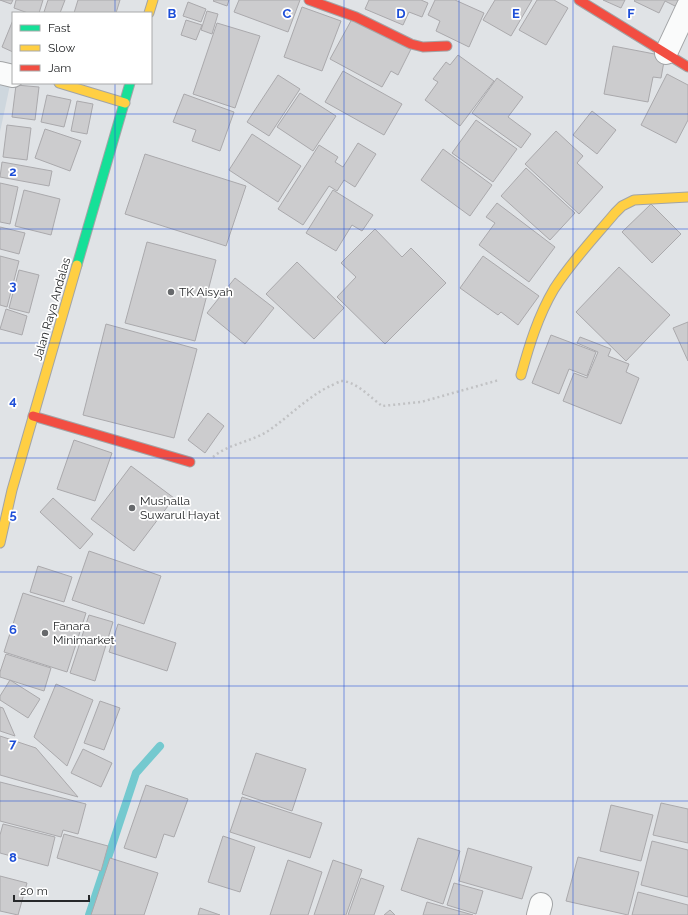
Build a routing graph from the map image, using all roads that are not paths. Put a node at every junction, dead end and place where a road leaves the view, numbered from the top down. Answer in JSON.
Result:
{"nodes":[{"id":1,"x":152,"y":0,"type":"edge"},
{"id":2,"x":309,"y":0,"type":"edge"},
{"id":3,"x":579,"y":0,"type":"edge"},
{"id":4,"x":688,"y":6,"type":"edge"},
{"id":5,"x":149,"y":12,"type":"edge"},
{"id":6,"x":447,"y":46,"type":"dead end"},
{"id":7,"x":666,"y":53,"type":"junction"},
{"id":8,"x":688,"y":67,"type":"edge"},
{"id":9,"x":0,"y":73,"type":"edge"},
{"id":10,"x":12,"y":76,"type":"edge"},
{"id":11,"x":62,"y":84,"type":"edge"},
{"id":12,"x":130,"y":84,"type":"edge"},
{"id":13,"x":125,"y":103,"type":"junction"},
{"id":14,"x":688,"y":197,"type":"edge"},
{"id":15,"x":521,"y":375,"type":"road end"},
{"id":16,"x":33,"y":416,"type":"junction"},
{"id":17,"x":190,"y":462,"type":"road end"},
{"id":18,"x":0,"y":543,"type":"edge"}],
"edges":[{"from":1,"to":5,"type":"street"},
{"from":2,"to":6,"type":"street"},
{"from":3,"to":7,"type":"street"},
{"from":4,"to":7,"type":"street"},
{"from":7,"to":8,"type":"street"},
{"from":9,"to":10,"type":"street"},
{"from":11,"to":13,"type":"street"},
{"from":12,"to":13,"type":"street","name":"Jalan Raya Andalas"},
{"from":13,"to":16,"type":"street","name":"Jalan Raya Andalas"},
{"from":14,"to":15,"type":"street"},
{"from":16,"to":17,"type":"street"},
{"from":16,"to":18,"type":"street","name":"Jalan Raya Andalas"}]}
